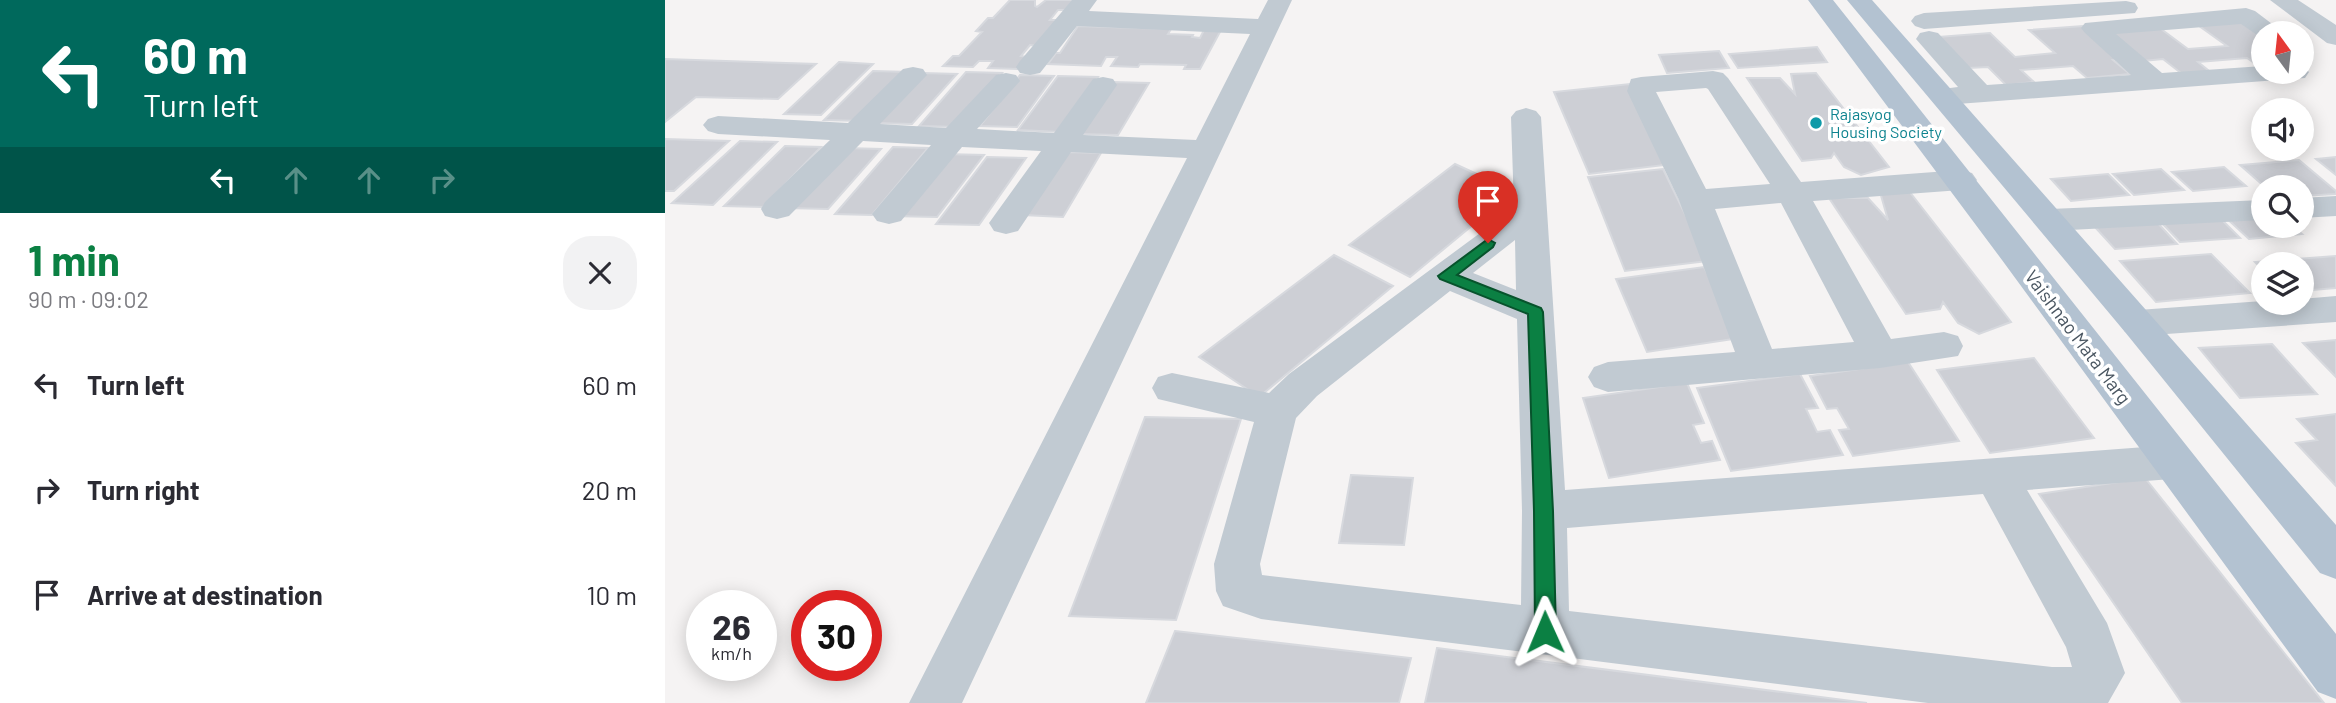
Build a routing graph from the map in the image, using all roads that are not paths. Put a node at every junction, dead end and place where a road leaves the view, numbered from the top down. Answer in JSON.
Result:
{"nodes":[{"id":1,"x":1820,"y":0,"type":"edge"},
{"id":2,"x":1859,"y":0,"type":"edge"},
{"id":3,"x":2159,"y":0,"type":"edge"},
{"id":4,"x":2282,"y":0,"type":"edge"},
{"id":5,"x":1077,"y":9,"type":"edge"},
{"id":6,"x":1273,"y":14,"type":"edge"},
{"id":7,"x":2253,"y":21,"type":"edge"},
{"id":8,"x":2336,"y":37,"type":"edge"},
{"id":9,"x":2314,"y":63,"type":"edge"},
{"id":10,"x":2314,"y":70,"type":"edge"},
{"id":11,"x":913,"y":75,"type":"dead end"},
{"id":12,"x":2251,"y":75,"type":"edge"},
{"id":13,"x":2156,"y":82,"type":"junction"},
{"id":14,"x":1103,"y":85,"type":"dead end"},
{"id":15,"x":1979,"y":93,"type":"junction"},
{"id":16,"x":1944,"y":96,"type":"junction"},
{"id":17,"x":1527,"y":117,"type":"dead end"},
{"id":18,"x":718,"y":125,"type":"dead end"},
{"id":19,"x":857,"y":132,"type":"junction"},
{"id":20,"x":954,"y":137,"type":"junction"},
{"id":21,"x":1062,"y":142,"type":"junction"},
{"id":22,"x":1207,"y":149,"type":"junction"},
{"id":23,"x":1961,"y":180,"type":"junction"},
{"id":24,"x":1792,"y":193,"type":"junction"},
{"id":25,"x":1695,"y":200,"type":"junction"},
{"id":26,"x":2336,"y":206,"type":"edge"},
{"id":27,"x":2314,"y":207,"type":"edge"},
{"id":28,"x":777,"y":209,"type":"dead end"},
{"id":29,"x":1531,"y":211,"type":"junction"},
{"id":30,"x":2251,"y":211,"type":"edge"},
{"id":31,"x":889,"y":214,"type":"dead end"},
{"id":32,"x":2049,"y":220,"type":"junction"},
{"id":33,"x":1006,"y":223,"type":"dead end"},
{"id":34,"x":1445,"y":276,"type":"junction"},
{"id":35,"x":2336,"y":309,"type":"edge"},
{"id":36,"x":1535,"y":312,"type":"junction"},
{"id":37,"x":2139,"y":323,"type":"junction"},
{"id":38,"x":1944,"y":346,"type":"dead end"},
{"id":39,"x":1880,"y":354,"type":"junction"},
{"id":40,"x":1759,"y":364,"type":"junction"},
{"id":41,"x":1608,"y":377,"type":"dead end"},
{"id":42,"x":1172,"y":388,"type":"dead end"},
{"id":43,"x":1277,"y":411,"type":"junction"},
{"id":44,"x":2172,"y":462,"type":"junction"},
{"id":45,"x":1995,"y":475,"type":"junction"},
{"id":46,"x":1544,"y":511,"type":"junction"},
{"id":47,"x":2327,"y":536,"type":"edge"},
{"id":48,"x":1545,"y":632,"type":"junction"},
{"id":49,"x":2336,"y":674,"type":"edge"},
{"id":50,"x":935,"y":703,"type":"edge"}],
"edges":[{"from":1,"to":23,"type":"main road","name":"Vaishnao Mata Marg"},
{"from":2,"to":16,"type":"main road"},
{"from":3,"to":15,"type":"street"},
{"from":4,"to":8,"type":"street"},
{"from":5,"to":6,"type":"street"},
{"from":5,"to":20,"type":"street"},
{"from":6,"to":22,"type":"street"},
{"from":7,"to":13,"type":"street"},
{"from":9,"to":10,"type":"street"},
{"from":11,"to":19,"type":"street"},
{"from":12,"to":13,"type":"street"},
{"from":13,"to":15,"type":"street"},
{"from":14,"to":21,"type":"street"},
{"from":15,"to":16,"type":"street"},
{"from":16,"to":32,"type":"main road"},
{"from":17,"to":29,"type":"street"},
{"from":18,"to":19,"type":"street"},
{"from":19,"to":20,"type":"street"},
{"from":19,"to":28,"type":"street"},
{"from":20,"to":21,"type":"street"},
{"from":20,"to":31,"type":"street"},
{"from":21,"to":22,"type":"street"},
{"from":21,"to":33,"type":"street"},
{"from":22,"to":50,"type":"street"},
{"from":23,"to":24,"type":"street"},
{"from":23,"to":44,"type":"main road","name":"Vaishnao Mata Marg"},
{"from":24,"to":25,"type":"street"},
{"from":24,"to":25,"type":"street"},
{"from":24,"to":39,"type":"street"},
{"from":25,"to":40,"type":"street"},
{"from":26,"to":27,"type":"street"},
{"from":29,"to":34,"type":"street"},
{"from":29,"to":36,"type":"street"},
{"from":30,"to":32,"type":"street"},
{"from":32,"to":37,"type":"main road"},
{"from":34,"to":36,"type":"street"},
{"from":34,"to":43,"type":"street"},
{"from":35,"to":37,"type":"street"},
{"from":36,"to":46,"type":"street"},
{"from":37,"to":47,"type":"main road"},
{"from":38,"to":39,"type":"street"},
{"from":39,"to":40,"type":"street"},
{"from":40,"to":41,"type":"street"},
{"from":42,"to":43,"type":"street"},
{"from":43,"to":48,"type":"street"},
{"from":44,"to":45,"type":"street"},
{"from":44,"to":49,"type":"main road","name":"Vaishnao Mata Marg"},
{"from":45,"to":46,"type":"street"},
{"from":45,"to":48,"type":"street"},
{"from":46,"to":48,"type":"street"}]}
